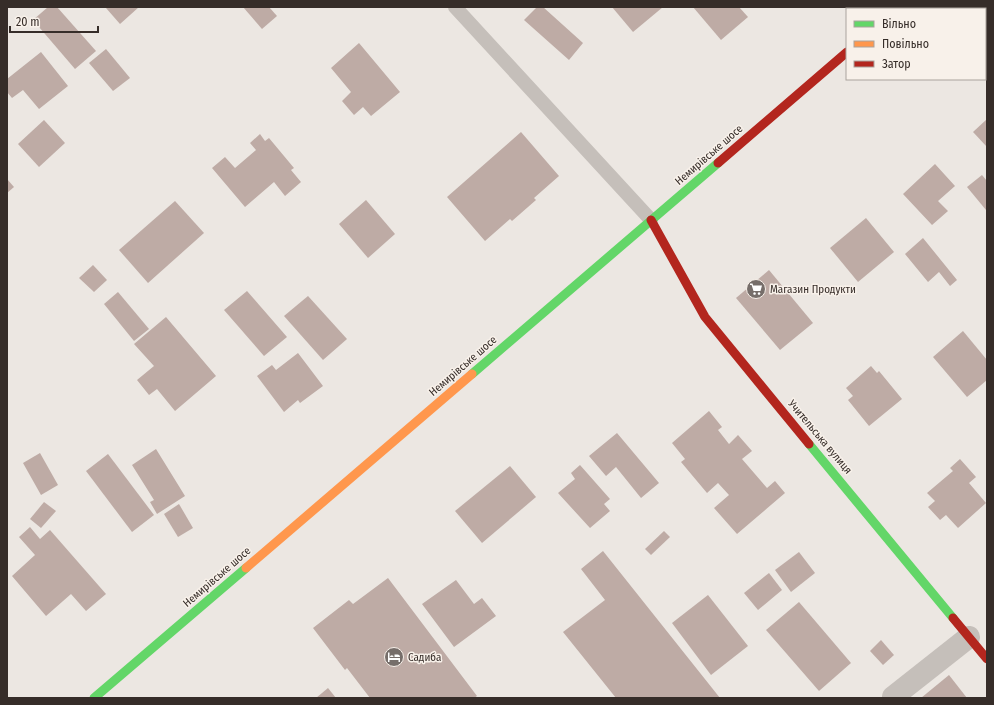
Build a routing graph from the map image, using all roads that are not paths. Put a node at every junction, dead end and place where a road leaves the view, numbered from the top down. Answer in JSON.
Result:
{"nodes":[{"id":1,"x":455,"y":7,"type":"edge"},
{"id":2,"x":846,"y":53,"type":"edge"},
{"id":3,"x":651,"y":220,"type":"junction"},
{"id":4,"x":969,"y":636,"type":"junction"},
{"id":5,"x":987,"y":659,"type":"edge"},
{"id":6,"x":94,"y":698,"type":"edge"},
{"id":7,"x":893,"y":698,"type":"edge"}],
"edges":[{"from":1,"to":3,"type":"lane"},
{"from":2,"to":3,"type":"main road","name":"Немирівське шосе"},
{"from":3,"to":4,"type":"main road","name":"Учительська вулиця"},
{"from":3,"to":6,"type":"main road","name":"Немирівське шосе"},
{"from":4,"to":5,"type":"main road","name":"Учительська вулиця"},
{"from":4,"to":7,"type":"street"}]}
